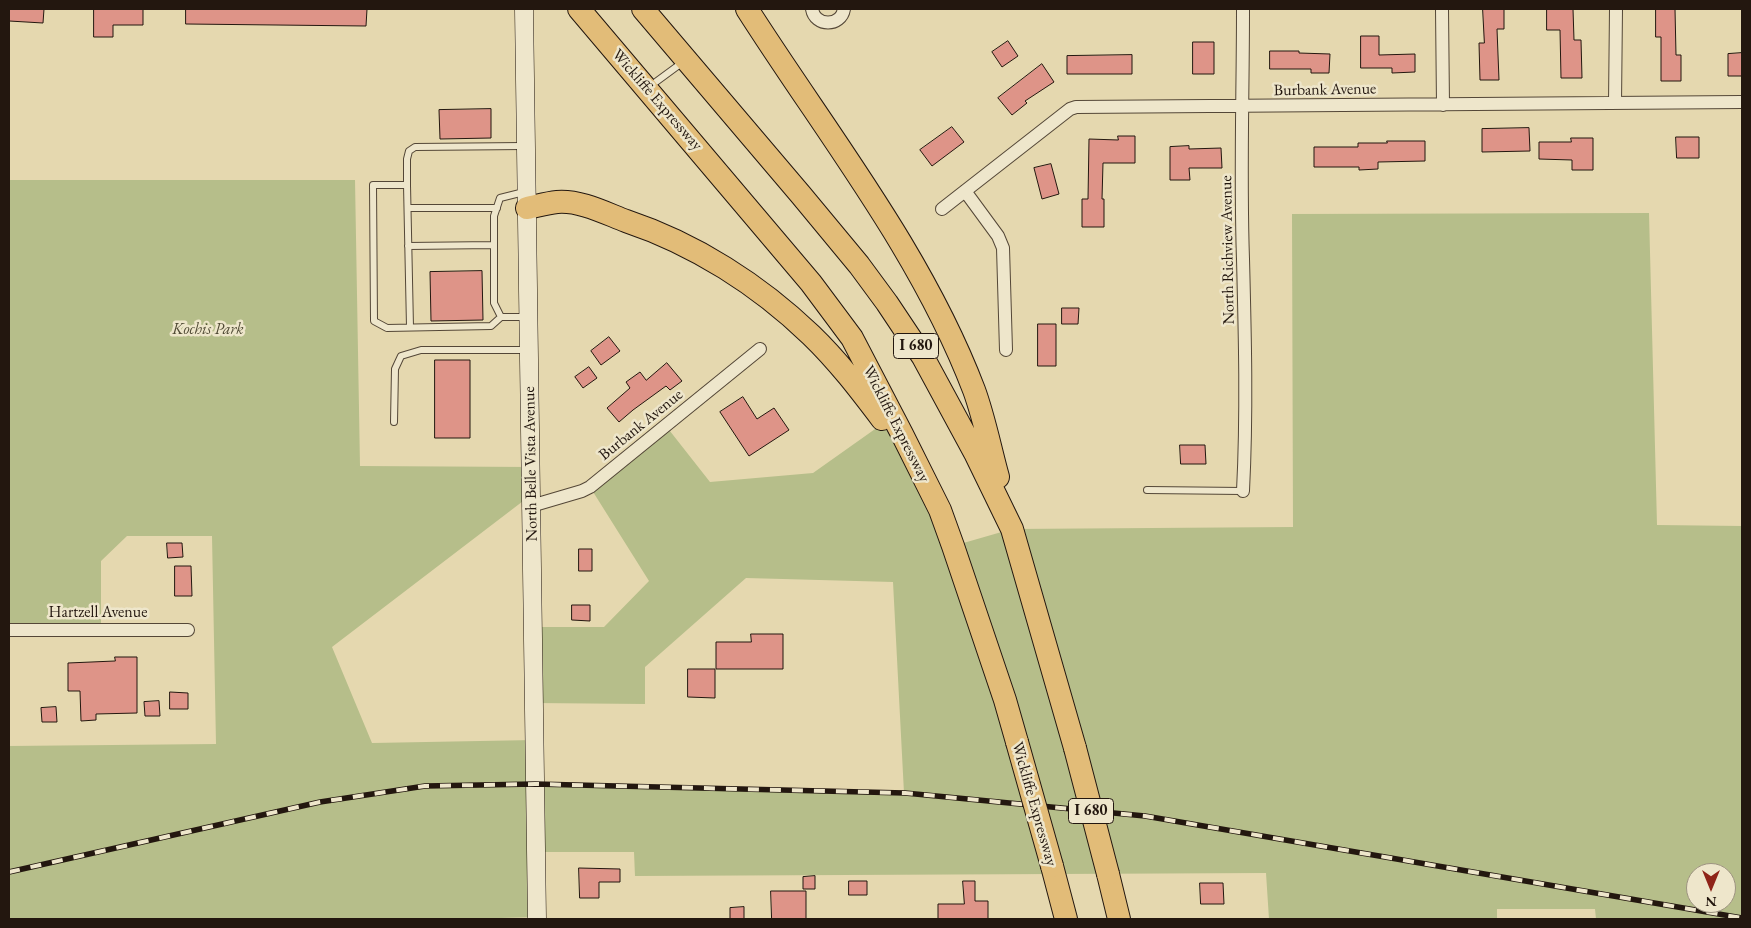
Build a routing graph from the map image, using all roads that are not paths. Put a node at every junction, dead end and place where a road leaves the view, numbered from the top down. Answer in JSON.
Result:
{"nodes":[{"id":1,"x":524,"y":9,"type":"edge"},
{"id":2,"x":579,"y":9,"type":"edge"},
{"id":3,"x":643,"y":9,"type":"edge"},
{"id":4,"x":747,"y":9,"type":"edge"},
{"id":5,"x":812,"y":9,"type":"edge"},
{"id":6,"x":844,"y":9,"type":"edge"},
{"id":7,"x":1243,"y":9,"type":"edge"},
{"id":8,"x":1442,"y":9,"type":"edge"},
{"id":9,"x":1616,"y":9,"type":"edge"},
{"id":10,"x":686,"y":60,"type":"junction"},
{"id":11,"x":648,"y":88,"type":"junction"},
{"id":12,"x":1742,"y":102,"type":"edge"},
{"id":13,"x":1615,"y":103,"type":"junction"},
{"id":14,"x":1443,"y":105,"type":"junction"},
{"id":15,"x":1244,"y":107,"type":"junction"},
{"id":16,"x":525,"y":146,"type":"junction"},
{"id":17,"x":407,"y":185,"type":"junction"},
{"id":18,"x":965,"y":191,"type":"junction"},
{"id":19,"x":527,"y":200,"type":"junction"},
{"id":20,"x":408,"y":208,"type":"junction"},
{"id":21,"x":497,"y":208,"type":"junction"},
{"id":22,"x":942,"y":209,"type":"dead end"},
{"id":23,"x":494,"y":245,"type":"junction"},
{"id":24,"x":408,"y":246,"type":"junction"},
{"id":25,"x":501,"y":317,"type":"junction"},
{"id":26,"x":529,"y":317,"type":"junction"},
{"id":27,"x":410,"y":328,"type":"junction"},
{"id":28,"x":760,"y":349,"type":"dead end"},
{"id":29,"x":529,"y":350,"type":"junction"},
{"id":30,"x":1006,"y":350,"type":"dead end"},
{"id":31,"x":394,"y":422,"type":"dead end"},
{"id":32,"x":916,"y":463,"type":"junction"},
{"id":33,"x":1147,"y":490,"type":"dead end"},
{"id":34,"x":1243,"y":491,"type":"joint"},
{"id":35,"x":531,"y":506,"type":"junction"},
{"id":36,"x":1012,"y":529,"type":"junction"},
{"id":37,"x":9,"y":630,"type":"edge"},
{"id":38,"x":188,"y":630,"type":"dead end"},
{"id":39,"x":537,"y":919,"type":"edge"},
{"id":40,"x":1066,"y":919,"type":"edge"},
{"id":41,"x":1119,"y":919,"type":"edge"}],
"edges":[{"from":1,"to":16,"type":"street","name":"North Belle Vista Avenue"},
{"from":2,"to":11,"type":"highway","name":"Wickliffe Expressway"},
{"from":3,"to":10,"type":"highway","number":"I 680"},
{"from":4,"to":36,"type":"highway"},
{"from":5,"to":6,"type":"street"},
{"from":7,"to":15,"type":"street","name":"North Richview Avenue"},
{"from":8,"to":14,"type":"street"},
{"from":9,"to":13,"type":"street"},
{"from":10,"to":11,"type":"lane"},
{"from":10,"to":36,"type":"highway","number":"I 680"},
{"from":11,"to":32,"type":"highway","name":"Wickliffe Expressway"},
{"from":12,"to":13,"type":"street","name":"Burbank Avenue"},
{"from":13,"to":14,"type":"street","name":"Burbank Avenue"},
{"from":14,"to":15,"type":"street","name":"Burbank Avenue"},
{"from":15,"to":18,"type":"street","name":"Burbank Avenue"},
{"from":15,"to":34,"type":"street","name":"North Richview Avenue"},
{"from":16,"to":17,"type":"lane"},
{"from":16,"to":19,"type":"street","name":"North Belle Vista Avenue"},
{"from":17,"to":20,"type":"lane"},
{"from":17,"to":27,"type":"lane"},
{"from":18,"to":22,"type":"street","name":"Burbank Avenue"},
{"from":18,"to":30,"type":"street"},
{"from":19,"to":21,"type":"lane"},
{"from":19,"to":26,"type":"street","name":"North Belle Vista Avenue"},
{"from":19,"to":32,"type":"highway"},
{"from":20,"to":21,"type":"lane"},
{"from":20,"to":24,"type":"lane"},
{"from":21,"to":23,"type":"lane"},
{"from":23,"to":24,"type":"lane"},
{"from":23,"to":25,"type":"lane"},
{"from":24,"to":27,"type":"lane"},
{"from":25,"to":26,"type":"lane"},
{"from":25,"to":27,"type":"lane"},
{"from":26,"to":29,"type":"street","name":"North Belle Vista Avenue"},
{"from":28,"to":35,"type":"street","name":"Burbank Avenue"},
{"from":29,"to":31,"type":"lane"},
{"from":29,"to":35,"type":"street","name":"North Belle Vista Avenue"},
{"from":32,"to":40,"type":"highway","name":"Wickliffe Expressway","bridge":true},
{"from":33,"to":34,"type":"lane"},
{"from":35,"to":39,"type":"street","name":"North Belle Vista Avenue"},
{"from":36,"to":41,"type":"highway","number":"I 680","bridge":true},
{"from":37,"to":38,"type":"street","name":"Hartzell Avenue"}]}
